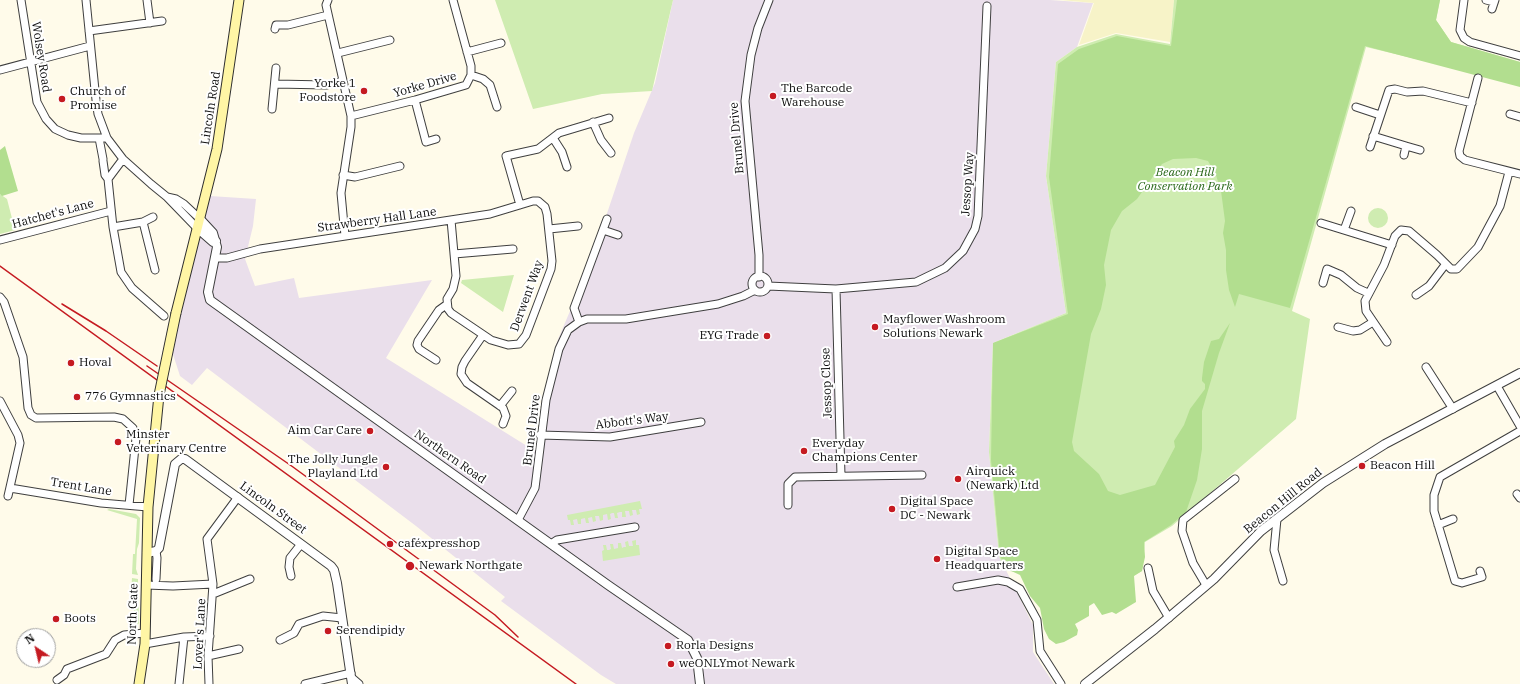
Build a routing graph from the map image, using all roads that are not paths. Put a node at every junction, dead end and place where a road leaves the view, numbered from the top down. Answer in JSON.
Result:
{"nodes":[{"id":1,"x":21,"y":0,"type":"edge"},
{"id":2,"x":86,"y":0,"type":"edge"},
{"id":3,"x":147,"y":0,"type":"edge"},
{"id":4,"x":239,"y":0,"type":"edge"},
{"id":5,"x":328,"y":0,"type":"edge"},
{"id":6,"x":453,"y":0,"type":"edge"},
{"id":7,"x":769,"y":0,"type":"edge"},
{"id":8,"x":1464,"y":0,"type":"edge"},
{"id":9,"x":1486,"y":0,"type":"edge"},
{"id":10,"x":1494,"y":4,"type":"edge"},
{"id":11,"x":987,"y":6,"type":"dead end"},
{"id":12,"x":328,"y":15,"type":"junction"},
{"id":13,"x":162,"y":21,"type":"dead end"},
{"id":14,"x":150,"y":23,"type":"junction"},
{"id":15,"x":275,"y":29,"type":"dead end"},
{"id":16,"x":89,"y":31,"type":"junction"},
{"id":17,"x":390,"y":40,"type":"dead end"},
{"id":18,"x":501,"y":43,"type":"dead end"},
{"id":19,"x":90,"y":46,"type":"junction"},
{"id":20,"x":467,"y":52,"type":"junction"},
{"id":21,"x":338,"y":53,"type":"junction"},
{"id":22,"x":1520,"y":56,"type":"edge"},
{"id":23,"x":30,"y":62,"type":"junction"},
{"id":24,"x":276,"y":68,"type":"dead end"},
{"id":25,"x":0,"y":70,"type":"edge"},
{"id":26,"x":472,"y":75,"type":"junction"},
{"id":27,"x":1478,"y":78,"type":"dead end"},
{"id":28,"x":343,"y":81,"type":"junction"},
{"id":29,"x":274,"y":84,"type":"junction"},
{"id":30,"x":415,"y":100,"type":"junction"},
{"id":31,"x":1472,"y":104,"type":"junction"},
{"id":32,"x":497,"y":107,"type":"dead end"},
{"id":33,"x":1356,"y":107,"type":"dead end"},
{"id":34,"x":272,"y":109,"type":"dead end"},
{"id":35,"x":1510,"y":114,"type":"dead end"},
{"id":36,"x":1380,"y":115,"type":"junction"},
{"id":37,"x":351,"y":116,"type":"junction"},
{"id":38,"x":1520,"y":117,"type":"edge"},
{"id":39,"x":609,"y":118,"type":"dead end"},
{"id":40,"x":593,"y":122,"type":"junction"},
{"id":41,"x":1373,"y":136,"type":"junction"},
{"id":42,"x":103,"y":138,"type":"junction"},
{"id":43,"x":553,"y":138,"type":"junction"},
{"id":44,"x":436,"y":139,"type":"dead end"},
{"id":45,"x":1406,"y":146,"type":"junction"},
{"id":46,"x":1370,"y":147,"type":"dead end"},
{"id":47,"x":1420,"y":150,"type":"dead end"},
{"id":48,"x":611,"y":153,"type":"dead end"},
{"id":49,"x":1404,"y":155,"type":"dead end"},
{"id":50,"x":123,"y":159,"type":"junction"},
{"id":51,"x":400,"y":166,"type":"dead end"},
{"id":52,"x":567,"y":167,"type":"dead end"},
{"id":53,"x":1509,"y":172,"type":"junction"},
{"id":54,"x":343,"y":174,"type":"junction"},
{"id":55,"x":1520,"y":174,"type":"edge"},
{"id":56,"x":108,"y":179,"type":"junction"},
{"id":57,"x":167,"y":197,"type":"junction"},
{"id":58,"x":542,"y":203,"type":"joint"},
{"id":59,"x":520,"y":205,"type":"junction"},
{"id":60,"x":111,"y":211,"type":"junction"},
{"id":61,"x":1351,"y":211,"type":"dead end"},
{"id":62,"x":153,"y":217,"type":"dead end"},
{"id":63,"x":200,"y":219,"type":"junction"},
{"id":64,"x":608,"y":219,"type":"dead end"},
{"id":65,"x":451,"y":220,"type":"junction"},
{"id":66,"x":143,"y":222,"type":"junction"},
{"id":67,"x":1321,"y":223,"type":"dead end"},
{"id":68,"x":578,"y":226,"type":"dead end"},
{"id":69,"x":113,"y":227,"type":"junction"},
{"id":70,"x":197,"y":228,"type":"junction"},
{"id":71,"x":549,"y":229,"type":"junction"},
{"id":72,"x":603,"y":230,"type":"junction"},
{"id":73,"x":1344,"y":230,"type":"junction"},
{"id":74,"x":618,"y":235,"type":"dead end"},
{"id":75,"x":345,"y":236,"type":"junction"},
{"id":76,"x":0,"y":240,"type":"edge"},
{"id":77,"x":216,"y":241,"type":"junction"},
{"id":78,"x":1392,"y":245,"type":"junction"},
{"id":79,"x":513,"y":249,"type":"dead end"},
{"id":80,"x":454,"y":254,"type":"junction"},
{"id":81,"x":216,"y":258,"type":"junction"},
{"id":82,"x":1445,"y":264,"type":"junction"},
{"id":83,"x":155,"y":270,"type":"dead end"},
{"id":84,"x":759,"y":277,"type":"junction"},
{"id":85,"x":1323,"y":283,"type":"dead end"},
{"id":86,"x":768,"y":286,"type":"junction"},
{"id":87,"x":836,"y":289,"type":"junction"},
{"id":88,"x":755,"y":290,"type":"junction"},
{"id":89,"x":1368,"y":293,"type":"junction"},
{"id":90,"x":1416,"y":294,"type":"dead end"},
{"id":91,"x":0,"y":297,"type":"edge"},
{"id":92,"x":446,"y":305,"type":"junction"},
{"id":93,"x":164,"y":316,"type":"dead end"},
{"id":94,"x":579,"y":322,"type":"junction"},
{"id":95,"x":1373,"y":322,"type":"junction"},
{"id":96,"x":1338,"y":327,"type":"dead end"},
{"id":97,"x":1348,"y":330,"type":"junction"},
{"id":98,"x":483,"y":335,"type":"junction"},
{"id":99,"x":1347,"y":338,"type":"dead end"},
{"id":100,"x":1387,"y":342,"type":"dead end"},
{"id":101,"x":436,"y":360,"type":"dead end"},
{"id":102,"x":1426,"y":367,"type":"dead end"},
{"id":103,"x":1520,"y":374,"type":"edge"},
{"id":104,"x":1497,"y":386,"type":"junction"},
{"id":105,"x":512,"y":391,"type":"dead end"},
{"id":106,"x":0,"y":401,"type":"edge"},
{"id":107,"x":500,"y":406,"type":"junction"},
{"id":108,"x":1453,"y":409,"type":"junction"},
{"id":109,"x":702,"y":422,"type":"dead end"},
{"id":110,"x":503,"y":424,"type":"dead end"},
{"id":111,"x":1520,"y":426,"type":"edge"},
{"id":112,"x":1520,"y":431,"type":"edge"},
{"id":113,"x":540,"y":435,"type":"junction"},
{"id":114,"x":185,"y":459,"type":"joint"},
{"id":115,"x":922,"y":475,"type":"dead end"},
{"id":116,"x":841,"y":476,"type":"junction"},
{"id":117,"x":1235,"y":479,"type":"dead end"},
{"id":118,"x":10,"y":488,"type":"junction"},
{"id":119,"x":8,"y":496,"type":"dead end"},
{"id":120,"x":238,"y":497,"type":"junction"},
{"id":121,"x":129,"y":505,"type":"junction"},
{"id":122,"x":788,"y":505,"type":"dead end"},
{"id":123,"x":148,"y":507,"type":"junction"},
{"id":124,"x":1277,"y":519,"type":"junction"},
{"id":125,"x":1453,"y":519,"type":"dead end"},
{"id":126,"x":518,"y":520,"type":"junction"},
{"id":127,"x":1438,"y":525,"type":"junction"},
{"id":128,"x":635,"y":527,"type":"dead end"},
{"id":129,"x":301,"y":544,"type":"junction"},
{"id":130,"x":551,"y":544,"type":"junction"},
{"id":131,"x":151,"y":552,"type":"junction"},
{"id":132,"x":1148,"y":568,"type":"dead end"},
{"id":133,"x":292,"y":576,"type":"dead end"},
{"id":134,"x":1482,"y":577,"type":"dead end"},
{"id":135,"x":156,"y":578,"type":"dead end"},
{"id":136,"x":247,"y":579,"type":"dead end"},
{"id":137,"x":1283,"y":580,"type":"dead end"},
{"id":138,"x":213,"y":584,"type":"junction"},
{"id":139,"x":146,"y":585,"type":"junction"},
{"id":140,"x":1206,"y":585,"type":"junction"},
{"id":141,"x":957,"y":587,"type":"dead end"},
{"id":142,"x":213,"y":594,"type":"junction"},
{"id":143,"x":342,"y":618,"type":"junction"},
{"id":144,"x":1169,"y":618,"type":"junction"},
{"id":145,"x":145,"y":633,"type":"junction"},
{"id":146,"x":210,"y":636,"type":"junction"},
{"id":147,"x":184,"y":637,"type":"junction"},
{"id":148,"x":280,"y":640,"type":"dead end"},
{"id":149,"x":145,"y":644,"type":"junction"},
{"id":150,"x":239,"y":649,"type":"dead end"},
{"id":151,"x":208,"y":656,"type":"junction"},
{"id":152,"x":352,"y":679,"type":"edge"},
{"id":153,"x":57,"y":680,"type":"dead end"},
{"id":154,"x":139,"y":684,"type":"edge"},
{"id":155,"x":179,"y":684,"type":"edge"},
{"id":156,"x":209,"y":684,"type":"edge"},
{"id":157,"x":305,"y":684,"type":"edge"},
{"id":158,"x":359,"y":684,"type":"edge"},
{"id":159,"x":700,"y":684,"type":"edge"},
{"id":160,"x":1062,"y":684,"type":"edge"},
{"id":161,"x":1085,"y":684,"type":"edge"}],
"edges":[{"from":1,"to":23,"type":"street","name":"Wolsey Road"},
{"from":2,"to":16,"type":"street"},
{"from":3,"to":14,"type":"street"},
{"from":4,"to":63,"type":"main road","name":"Lincoln Road"},
{"from":5,"to":12,"type":"street"},
{"from":6,"to":20,"type":"street","name":"Yorke Drive"},
{"from":7,"to":84,"type":"street","name":"Brunel Drive"},
{"from":8,"to":22,"type":"street"},
{"from":9,"to":10,"type":"street"},
{"from":11,"to":87,"type":"street","name":"Jessop Way"},
{"from":12,"to":15,"type":"street"},
{"from":12,"to":21,"type":"street"},
{"from":13,"to":14,"type":"street"},
{"from":14,"to":16,"type":"street"},
{"from":16,"to":19,"type":"street"},
{"from":17,"to":21,"type":"street"},
{"from":18,"to":20,"type":"street"},
{"from":19,"to":23,"type":"street"},
{"from":19,"to":42,"type":"street"},
{"from":20,"to":26,"type":"street","name":"Yorke Drive"},
{"from":21,"to":28,"type":"street"},
{"from":23,"to":25,"type":"street"},
{"from":23,"to":42,"type":"street","name":"Wolsey Road"},
{"from":24,"to":29,"type":"street"},
{"from":26,"to":30,"type":"street","name":"Yorke Drive"},
{"from":26,"to":32,"type":"street"},
{"from":27,"to":31,"type":"street"},
{"from":28,"to":29,"type":"street"},
{"from":28,"to":37,"type":"street"},
{"from":29,"to":34,"type":"street"},
{"from":30,"to":37,"type":"street","name":"Yorke Drive"},
{"from":30,"to":44,"type":"street"},
{"from":31,"to":36,"type":"street"},
{"from":31,"to":53,"type":"street"},
{"from":33,"to":36,"type":"street"},
{"from":35,"to":38,"type":"street"},
{"from":36,"to":41,"type":"street"},
{"from":37,"to":54,"type":"street"},
{"from":39,"to":40,"type":"street"},
{"from":40,"to":43,"type":"street"},
{"from":40,"to":48,"type":"street"},
{"from":41,"to":45,"type":"street"},
{"from":41,"to":46,"type":"street"},
{"from":42,"to":50,"type":"street"},
{"from":42,"to":56,"type":"street","name":"Hatchet's Lane"},
{"from":43,"to":52,"type":"street"},
{"from":43,"to":59,"type":"street"},
{"from":45,"to":47,"type":"street"},
{"from":45,"to":49,"type":"street"},
{"from":50,"to":56,"type":"street"},
{"from":50,"to":57,"type":"street"},
{"from":51,"to":54,"type":"street"},
{"from":53,"to":55,"type":"street"},
{"from":53,"to":82,"type":"street"},
{"from":54,"to":75,"type":"street"},
{"from":56,"to":60,"type":"street","name":"Hatchet's Lane"},
{"from":57,"to":63,"type":"street"},
{"from":57,"to":70,"type":"street"},
{"from":58,"to":59,"type":"street","name":"Strawberry Hall Lane"},
{"from":58,"to":71,"type":"street","name":"Derwent Way"},
{"from":59,"to":65,"type":"street","name":"Strawberry Hall Lane"},
{"from":60,"to":69,"type":"street","name":"Hatchet's Lane"},
{"from":60,"to":76,"type":"street","name":"Hatchet's Lane"},
{"from":61,"to":73,"type":"street"},
{"from":62,"to":66,"type":"street"},
{"from":63,"to":70,"type":"main road","name":"Lincoln Road"},
{"from":63,"to":77,"type":"street"},
{"from":64,"to":72,"type":"street"},
{"from":65,"to":75,"type":"street","name":"Strawberry Hall Lane"},
{"from":65,"to":80,"type":"street"},
{"from":66,"to":69,"type":"street"},
{"from":66,"to":83,"type":"street"},
{"from":67,"to":73,"type":"street"},
{"from":68,"to":71,"type":"street"},
{"from":69,"to":93,"type":"street","name":"Hatchet's Lane"},
{"from":70,"to":77,"type":"street"},
{"from":70,"to":123,"type":"main road","name":"Lincoln Road","bridge":true},
{"from":71,"to":98,"type":"street","name":"Derwent Way"},
{"from":72,"to":74,"type":"street"},
{"from":72,"to":94,"type":"street"},
{"from":73,"to":78,"type":"street"},
{"from":75,"to":81,"type":"street","name":"Strawberry Hall Lane"},
{"from":77,"to":81,"type":"street","name":"Northern Road"},
{"from":78,"to":82,"type":"street"},
{"from":78,"to":89,"type":"street"},
{"from":79,"to":80,"type":"street"},
{"from":80,"to":92,"type":"street"},
{"from":81,"to":126,"type":"street","name":"Northern Road"},
{"from":82,"to":90,"type":"street"},
{"from":84,"to":86,"type":"street"},
{"from":84,"to":88,"type":"street"},
{"from":85,"to":89,"type":"street"},
{"from":86,"to":87,"type":"street","name":"Jessop Way"},
{"from":86,"to":88,"type":"street"},
{"from":87,"to":116,"type":"street","name":"Jessop Close"},
{"from":88,"to":94,"type":"street"},
{"from":89,"to":95,"type":"street"},
{"from":91,"to":121,"type":"street"},
{"from":92,"to":98,"type":"street","name":"Derwent Way"},
{"from":92,"to":101,"type":"street"},
{"from":94,"to":113,"type":"street","name":"Brunel Drive"},
{"from":95,"to":97,"type":"street"},
{"from":95,"to":100,"type":"street"},
{"from":96,"to":97,"type":"street"},
{"from":97,"to":99,"type":"street"},
{"from":98,"to":107,"type":"street"},
{"from":102,"to":108,"type":"street"},
{"from":103,"to":104,"type":"street","name":"Beacon Hill Road"},
{"from":104,"to":108,"type":"street","name":"Beacon Hill Road"},
{"from":104,"to":111,"type":"street"},
{"from":105,"to":107,"type":"street"},
{"from":106,"to":118,"type":"street"},
{"from":107,"to":110,"type":"street"},
{"from":108,"to":124,"type":"street","name":"Beacon Hill Road"},
{"from":109,"to":113,"type":"street","name":"Abbott's Way"},
{"from":112,"to":127,"type":"street"},
{"from":113,"to":126,"type":"street","name":"Brunel Drive"},
{"from":114,"to":120,"type":"street","name":"Lincoln Street"},
{"from":114,"to":131,"type":"street","name":"North Gate"},
{"from":115,"to":116,"type":"street"},
{"from":116,"to":122,"type":"street"},
{"from":117,"to":140,"type":"street"},
{"from":118,"to":119,"type":"street"},
{"from":118,"to":121,"type":"street","name":"Trent Lane"},
{"from":120,"to":129,"type":"street","name":"Lincoln Street"},
{"from":120,"to":138,"type":"street","name":"Lover's Lane"},
{"from":121,"to":123,"type":"street","name":"Trent Lane"},
{"from":123,"to":131,"type":"main road","name":"Lincoln Road"},
{"from":124,"to":137,"type":"street"},
{"from":124,"to":140,"type":"street","name":"Beacon Hill Road"},
{"from":125,"to":127,"type":"street"},
{"from":126,"to":130,"type":"street","name":"Northern Road"},
{"from":127,"to":134,"type":"street"},
{"from":128,"to":130,"type":"street"},
{"from":129,"to":133,"type":"street"},
{"from":129,"to":143,"type":"street","name":"Lincoln Street"},
{"from":130,"to":159,"type":"street","name":"Northern Road"},
{"from":131,"to":135,"type":"street","name":"North Gate"},
{"from":131,"to":139,"type":"main road","name":"North Gate"},
{"from":132,"to":144,"type":"street"},
{"from":136,"to":142,"type":"street"},
{"from":138,"to":139,"type":"street"},
{"from":138,"to":142,"type":"street","name":"Lover's Lane"},
{"from":139,"to":145,"type":"main road","name":"North Gate"},
{"from":140,"to":144,"type":"street","name":"Beacon Hill Road"},
{"from":141,"to":160,"type":"street"},
{"from":142,"to":146,"type":"street","name":"Lover's Lane"},
{"from":143,"to":148,"type":"street"},
{"from":143,"to":152,"type":"street","name":"Lincoln Street"},
{"from":144,"to":161,"type":"street","name":"Beacon Hill Road"},
{"from":145,"to":149,"type":"main road","name":"North Gate"},
{"from":145,"to":153,"type":"street"},
{"from":146,"to":147,"type":"street"},
{"from":146,"to":151,"type":"street","name":"Lover's Lane"},
{"from":147,"to":149,"type":"street"},
{"from":147,"to":155,"type":"street"},
{"from":149,"to":154,"type":"main road","name":"North Gate"},
{"from":150,"to":151,"type":"street"},
{"from":151,"to":156,"type":"street","name":"Lover's Lane"},
{"from":152,"to":157,"type":"street"},
{"from":152,"to":158,"type":"street"}]}
